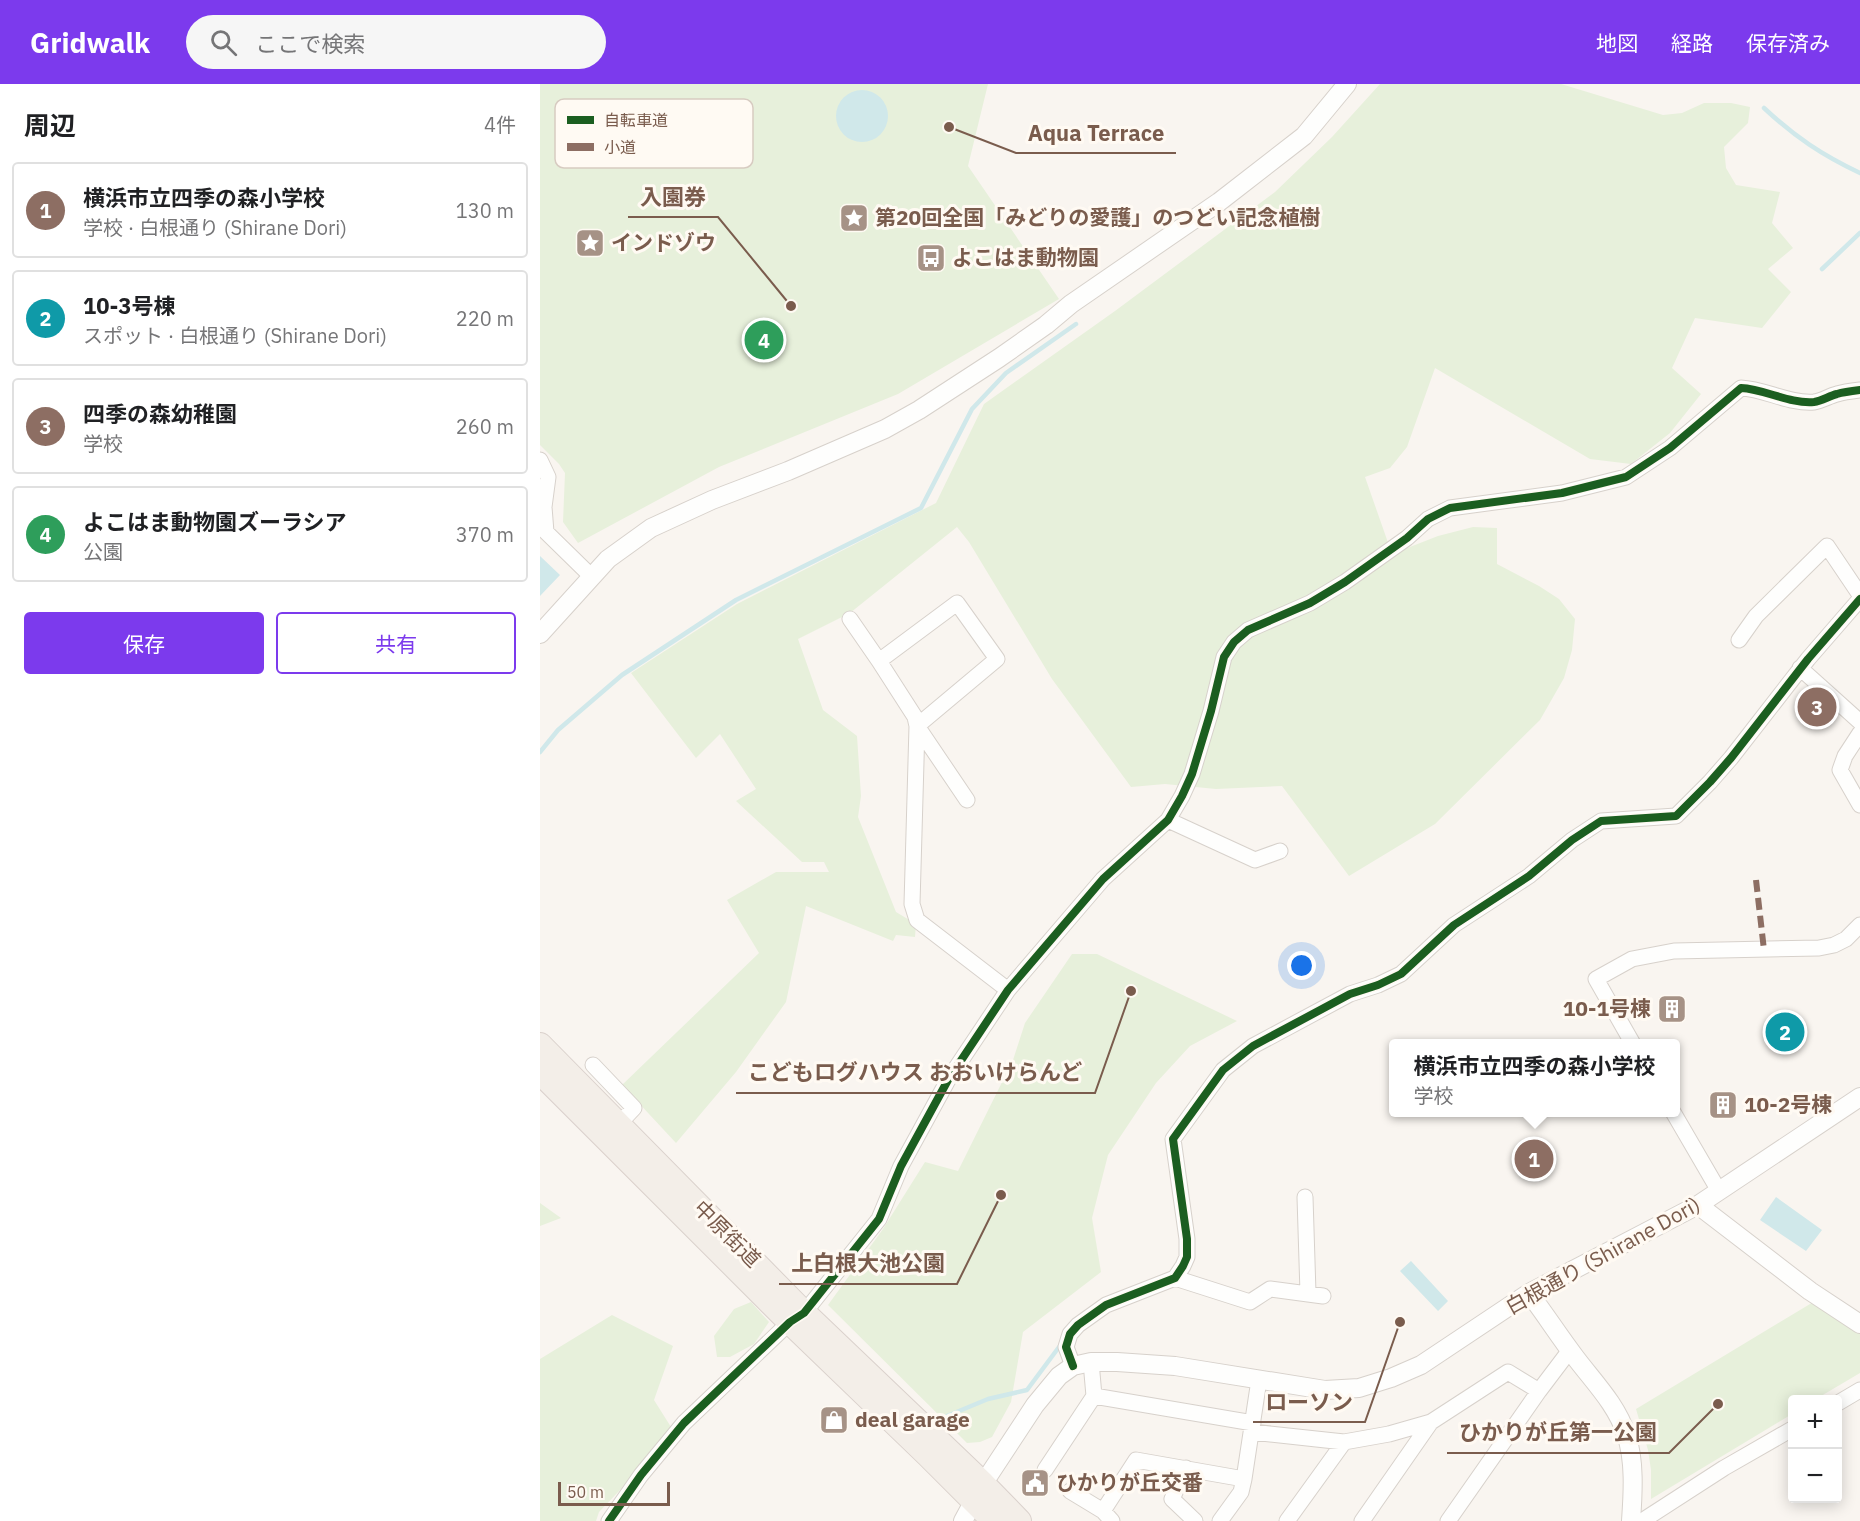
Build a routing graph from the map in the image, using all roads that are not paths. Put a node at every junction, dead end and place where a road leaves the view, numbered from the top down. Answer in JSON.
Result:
{"nodes":[{"id":1,"x":1347,"y":84,"type":"edge"},
{"id":2,"x":1860,"y":390,"type":"edge"},
{"id":3,"x":540,"y":460,"type":"edge"},
{"id":4,"x":592,"y":577,"type":"junction"},
{"id":5,"x":1860,"y":597,"type":"edge"},
{"id":6,"x":850,"y":619,"type":"dead end"},
{"id":7,"x":540,"y":634,"type":"edge"},
{"id":8,"x":1739,"y":640,"type":"dead end"},
{"id":9,"x":879,"y":661,"type":"junction"},
{"id":10,"x":1800,"y":668,"type":"junction"},
{"id":11,"x":1860,"y":722,"type":"edge"},
{"id":12,"x":916,"y":726,"type":"junction"},
{"id":13,"x":1860,"y":733,"type":"edge"},
{"id":14,"x":967,"y":800,"type":"dead end"},
{"id":15,"x":1860,"y":805,"type":"edge"},
{"id":16,"x":1168,"y":820,"type":"junction"},
{"id":17,"x":1280,"y":851,"type":"dead end"},
{"id":18,"x":1860,"y":925,"type":"edge"},
{"id":19,"x":1008,"y":990,"type":"junction"},
{"id":20,"x":1630,"y":1039,"type":"edge"},
{"id":21,"x":540,"y":1045,"type":"edge"},
{"id":22,"x":593,"y":1065,"type":"dead end"},
{"id":23,"x":540,"y":1072,"type":"edge"},
{"id":24,"x":1860,"y":1097,"type":"edge"},
{"id":25,"x":1675,"y":1117,"type":"edge"},
{"id":26,"x":618,"y":1125,"type":"junction"},
{"id":27,"x":1719,"y":1191,"type":"junction"},
{"id":28,"x":1305,"y":1197,"type":"dead end"},
{"id":29,"x":1698,"y":1205,"type":"junction"},
{"id":30,"x":1175,"y":1278,"type":"junction"},
{"id":31,"x":1529,"y":1293,"type":"junction"},
{"id":32,"x":797,"y":1317,"type":"junction"},
{"id":33,"x":1860,"y":1324,"type":"edge"},
{"id":34,"x":1570,"y":1350,"type":"junction"},
{"id":35,"x":1091,"y":1362,"type":"junction"},
{"id":36,"x":1073,"y":1366,"type":"junction"},
{"id":37,"x":1259,"y":1380,"type":"junction"},
{"id":38,"x":1860,"y":1390,"type":"edge"},
{"id":39,"x":1539,"y":1391,"type":"junction"},
{"id":40,"x":1094,"y":1396,"type":"junction"},
{"id":41,"x":1842,"y":1401,"type":"edge"},
{"id":42,"x":1431,"y":1422,"type":"junction"},
{"id":43,"x":1252,"y":1427,"type":"junction"},
{"id":44,"x":1788,"y":1430,"type":"edge"},
{"id":45,"x":1344,"y":1442,"type":"junction"},
{"id":46,"x":1186,"y":1468,"type":"junction"},
{"id":47,"x":1045,"y":1470,"type":"dead end"},
{"id":48,"x":1244,"y":1479,"type":"junction"},
{"id":49,"x":1070,"y":1491,"type":"dead end"},
{"id":50,"x":973,"y":1502,"type":"edge"},
{"id":51,"x":1107,"y":1516,"type":"edge"},
{"id":52,"x":609,"y":1521,"type":"edge"},
{"id":53,"x":994,"y":1521,"type":"edge"},
{"id":54,"x":1020,"y":1521,"type":"edge"},
{"id":55,"x":1195,"y":1521,"type":"edge"},
{"id":56,"x":1220,"y":1521,"type":"edge"},
{"id":57,"x":1287,"y":1521,"type":"edge"},
{"id":58,"x":1362,"y":1521,"type":"edge"},
{"id":59,"x":1448,"y":1521,"type":"edge"},
{"id":60,"x":1630,"y":1521,"type":"edge"},
{"id":61,"x":1642,"y":1521,"type":"edge"}],
"edges":[{"from":1,"to":4,"type":"street"},
{"from":2,"to":16,"type":"street"},
{"from":3,"to":4,"type":"street"},
{"from":4,"to":7,"type":"street"},
{"from":5,"to":8,"type":"street"},
{"from":5,"to":10,"type":"street"},
{"from":6,"to":9,"type":"street"},
{"from":9,"to":12,"type":"street"},
{"from":9,"to":12,"type":"street"},
{"from":10,"to":11,"type":"street"},
{"from":10,"to":30,"type":"street"},
{"from":12,"to":14,"type":"street"},
{"from":12,"to":19,"type":"street"},
{"from":13,"to":15,"type":"street"},
{"from":16,"to":17,"type":"street"},
{"from":16,"to":19,"type":"street"},
{"from":18,"to":20,"type":"street"},
{"from":19,"to":32,"type":"street"},
{"from":21,"to":26,"type":"main road","name":"中原街道"},
{"from":22,"to":26,"type":"street"},
{"from":23,"to":32,"type":"main road","name":"中原街道"},
{"from":24,"to":27,"type":"street","name":"白根通り (Shirane Dori)"},
{"from":25,"to":27,"type":"street"},
{"from":26,"to":32,"type":"main road","name":"中原街道"},
{"from":27,"to":29,"type":"street","name":"白根通り (Shirane Dori)"},
{"from":28,"to":30,"type":"street"},
{"from":29,"to":31,"type":"street","name":"白根通り (Shirane Dori)"},
{"from":29,"to":33,"type":"street"},
{"from":30,"to":36,"type":"street"},
{"from":31,"to":34,"type":"street"},
{"from":31,"to":37,"type":"street","name":"白根通り (Shirane Dori)"},
{"from":32,"to":50,"type":"main road","name":"中原街道"},
{"from":32,"to":52,"type":"street"},
{"from":34,"to":39,"type":"street"},
{"from":34,"to":60,"type":"street"},
{"from":35,"to":36,"type":"street","name":"白根通り (Shirane Dori)"},
{"from":35,"to":37,"type":"street","name":"白根通り (Shirane Dori)"},
{"from":35,"to":40,"type":"street"},
{"from":36,"to":50,"type":"street"},
{"from":37,"to":43,"type":"street"},
{"from":38,"to":41,"type":"street"},
{"from":39,"to":42,"type":"street"},
{"from":39,"to":59,"type":"street"},
{"from":40,"to":43,"type":"street"},
{"from":40,"to":47,"type":"street"},
{"from":42,"to":45,"type":"street"},
{"from":42,"to":58,"type":"street"},
{"from":43,"to":45,"type":"street"},
{"from":43,"to":48,"type":"street"},
{"from":44,"to":61,"type":"street"},
{"from":45,"to":57,"type":"street"},
{"from":46,"to":48,"type":"street"},
{"from":46,"to":51,"type":"street"},
{"from":46,"to":55,"type":"street"},
{"from":48,"to":56,"type":"street"},
{"from":49,"to":51,"type":"street"},
{"from":50,"to":53,"type":"main road","name":"中原街道"},
{"from":50,"to":54,"type":"main road","name":"中原街道"}]}
